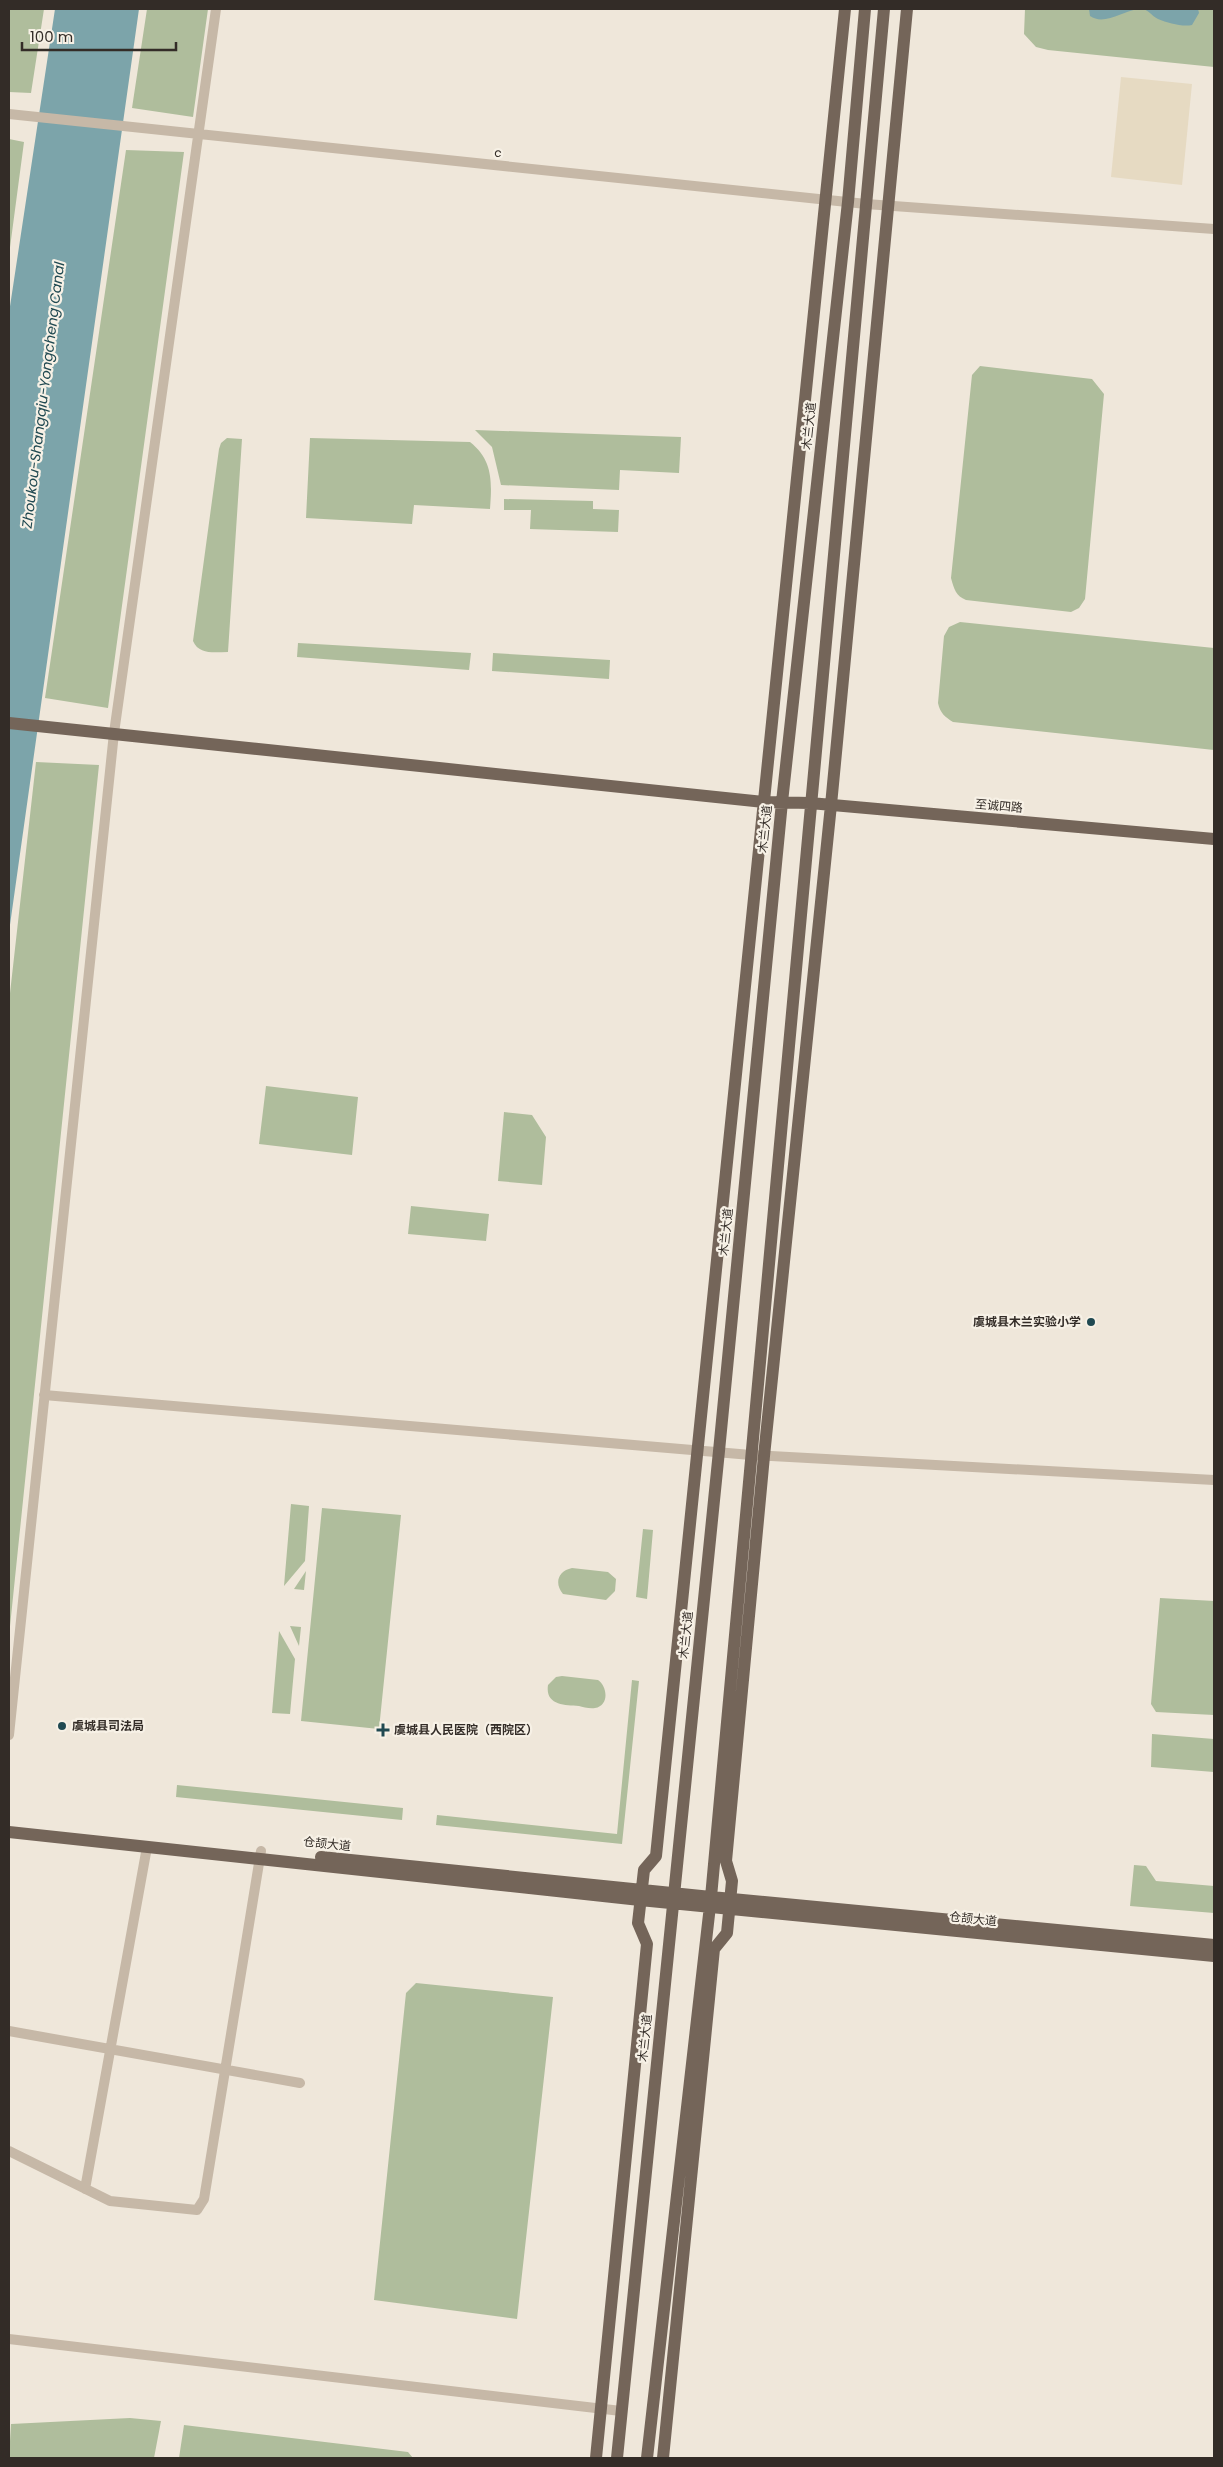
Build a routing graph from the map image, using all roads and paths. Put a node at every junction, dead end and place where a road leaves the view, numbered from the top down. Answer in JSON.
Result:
{"nodes":[{"id":1,"x":216,"y":9,"type":"edge"},
{"id":2,"x":845,"y":9,"type":"edge"},
{"id":3,"x":865,"y":9,"type":"edge"},
{"id":4,"x":884,"y":9,"type":"edge"},
{"id":5,"x":907,"y":9,"type":"edge"},
{"id":6,"x":9,"y":114,"type":"edge"},
{"id":7,"x":198,"y":134,"type":"junction"},
{"id":8,"x":827,"y":200,"type":"junction"},
{"id":9,"x":848,"y":202,"type":"junction"},
{"id":10,"x":866,"y":204,"type":"junction"},
{"id":11,"x":888,"y":206,"type":"junction"},
{"id":12,"x":1214,"y":229,"type":"edge"},
{"id":13,"x":9,"y":723,"type":"edge"},
{"id":14,"x":114,"y":732,"type":"junction"},
{"id":15,"x":764,"y":802,"type":"junction"},
{"id":16,"x":782,"y":802,"type":"junction"},
{"id":17,"x":810,"y":803,"type":"junction"},
{"id":18,"x":831,"y":805,"type":"junction"},
{"id":19,"x":1214,"y":839,"type":"edge"},
{"id":20,"x":44,"y":1395,"type":"junction"},
{"id":21,"x":696,"y":1450,"type":"junction"},
{"id":22,"x":719,"y":1451,"type":"junction"},
{"id":23,"x":758,"y":1456,"type":"junction"},
{"id":24,"x":1214,"y":1480,"type":"edge"},
{"id":25,"x":9,"y":1735,"type":"edge"},
{"id":26,"x":9,"y":1826,"type":"edge"},
{"id":27,"x":9,"y":1832,"type":"edge"},
{"id":28,"x":147,"y":1847,"type":"junction"},
{"id":29,"x":261,"y":1855,"type":"junction"},
{"id":30,"x":641,"y":1895,"type":"junction"},
{"id":31,"x":672,"y":1898,"type":"junction"},
{"id":32,"x":710,"y":1902,"type":"junction"},
{"id":33,"x":730,"y":1904,"type":"junction"},
{"id":34,"x":1214,"y":1945,"type":"edge"},
{"id":35,"x":1214,"y":1956,"type":"edge"},
{"id":36,"x":9,"y":2031,"type":"edge"},
{"id":37,"x":111,"y":2049,"type":"junction"},
{"id":38,"x":225,"y":2069,"type":"junction"},
{"id":39,"x":300,"y":2083,"type":"dead end"},
{"id":40,"x":9,"y":2151,"type":"edge"},
{"id":41,"x":85,"y":2189,"type":"junction"},
{"id":42,"x":9,"y":2339,"type":"edge"},
{"id":43,"x":601,"y":2408,"type":"junction"},
{"id":44,"x":621,"y":2411,"type":"junction"},
{"id":45,"x":596,"y":2458,"type":"edge"},
{"id":46,"x":617,"y":2458,"type":"edge"},
{"id":47,"x":647,"y":2458,"type":"edge"},
{"id":48,"x":663,"y":2458,"type":"edge"}],
"edges":[{"from":1,"to":7,"type":"street"},
{"from":2,"to":8,"type":"main road"},
{"from":3,"to":9,"type":"main road","name":"木兰大道"},
{"from":4,"to":10,"type":"main road"},
{"from":5,"to":11,"type":"main road"},
{"from":6,"to":7,"type":"street","name":"c"},
{"from":7,"to":8,"type":"street","name":"c"},
{"from":7,"to":14,"type":"street"},
{"from":8,"to":9,"type":"street","name":"c"},
{"from":8,"to":15,"type":"main road"},
{"from":9,"to":10,"type":"street","name":"c"},
{"from":9,"to":16,"type":"main road","name":"木兰大道"},
{"from":10,"to":11,"type":"street","name":"c"},
{"from":10,"to":17,"type":"main road"},
{"from":11,"to":12,"type":"street","name":"c"},
{"from":11,"to":18,"type":"main road"},
{"from":13,"to":14,"type":"main road","name":"至诚四路"},
{"from":14,"to":15,"type":"main road","name":"至诚四路"},
{"from":14,"to":20,"type":"street"},
{"from":15,"to":16,"type":"main road","name":"至诚四路"},
{"from":15,"to":21,"type":"main road"},
{"from":16,"to":17,"type":"main road","name":"至诚四路"},
{"from":16,"to":22,"type":"main road","name":"木兰大道"},
{"from":17,"to":18,"type":"main road","name":"至诚四路"},
{"from":17,"to":23,"type":"main road"},
{"from":18,"to":19,"type":"main road","name":"至诚四路"},
{"from":18,"to":23,"type":"main road"},
{"from":20,"to":21,"type":"street"},
{"from":20,"to":25,"type":"street"},
{"from":21,"to":22,"type":"street"},
{"from":21,"to":30,"type":"main road"},
{"from":22,"to":23,"type":"street"},
{"from":22,"to":31,"type":"main road","name":"木兰大道"},
{"from":23,"to":24,"type":"street"},
{"from":23,"to":32,"type":"main road"},
{"from":23,"to":33,"type":"main road"},
{"from":26,"to":29,"type":"main road","name":"仓颉大道"},
{"from":27,"to":28,"type":"main road","name":"仓颉大道"},
{"from":28,"to":29,"type":"main road","name":"仓颉大道"},
{"from":28,"to":37,"type":"street"},
{"from":29,"to":30,"type":"main road","name":"仓颉大道"},
{"from":29,"to":38,"type":"street"},
{"from":30,"to":31,"type":"main road","name":"仓颉大道"},
{"from":30,"to":43,"type":"main road"},
{"from":31,"to":32,"type":"main road","name":"仓颉大道"},
{"from":31,"to":44,"type":"main road","name":"木兰大道"},
{"from":32,"to":33,"type":"main road","name":"仓颉大道"},
{"from":32,"to":47,"type":"main road"},
{"from":33,"to":34,"type":"main road","name":"仓颉大道"},
{"from":33,"to":35,"type":"main road","name":"仓颉大道"},
{"from":33,"to":48,"type":"main road"},
{"from":36,"to":37,"type":"street"},
{"from":37,"to":38,"type":"street"},
{"from":37,"to":41,"type":"street"},
{"from":38,"to":39,"type":"street"},
{"from":38,"to":41,"type":"street"},
{"from":40,"to":41,"type":"street"},
{"from":42,"to":43,"type":"street"},
{"from":43,"to":44,"type":"street"},
{"from":43,"to":45,"type":"main road"},
{"from":44,"to":46,"type":"main road","name":"木兰大道"}]}
